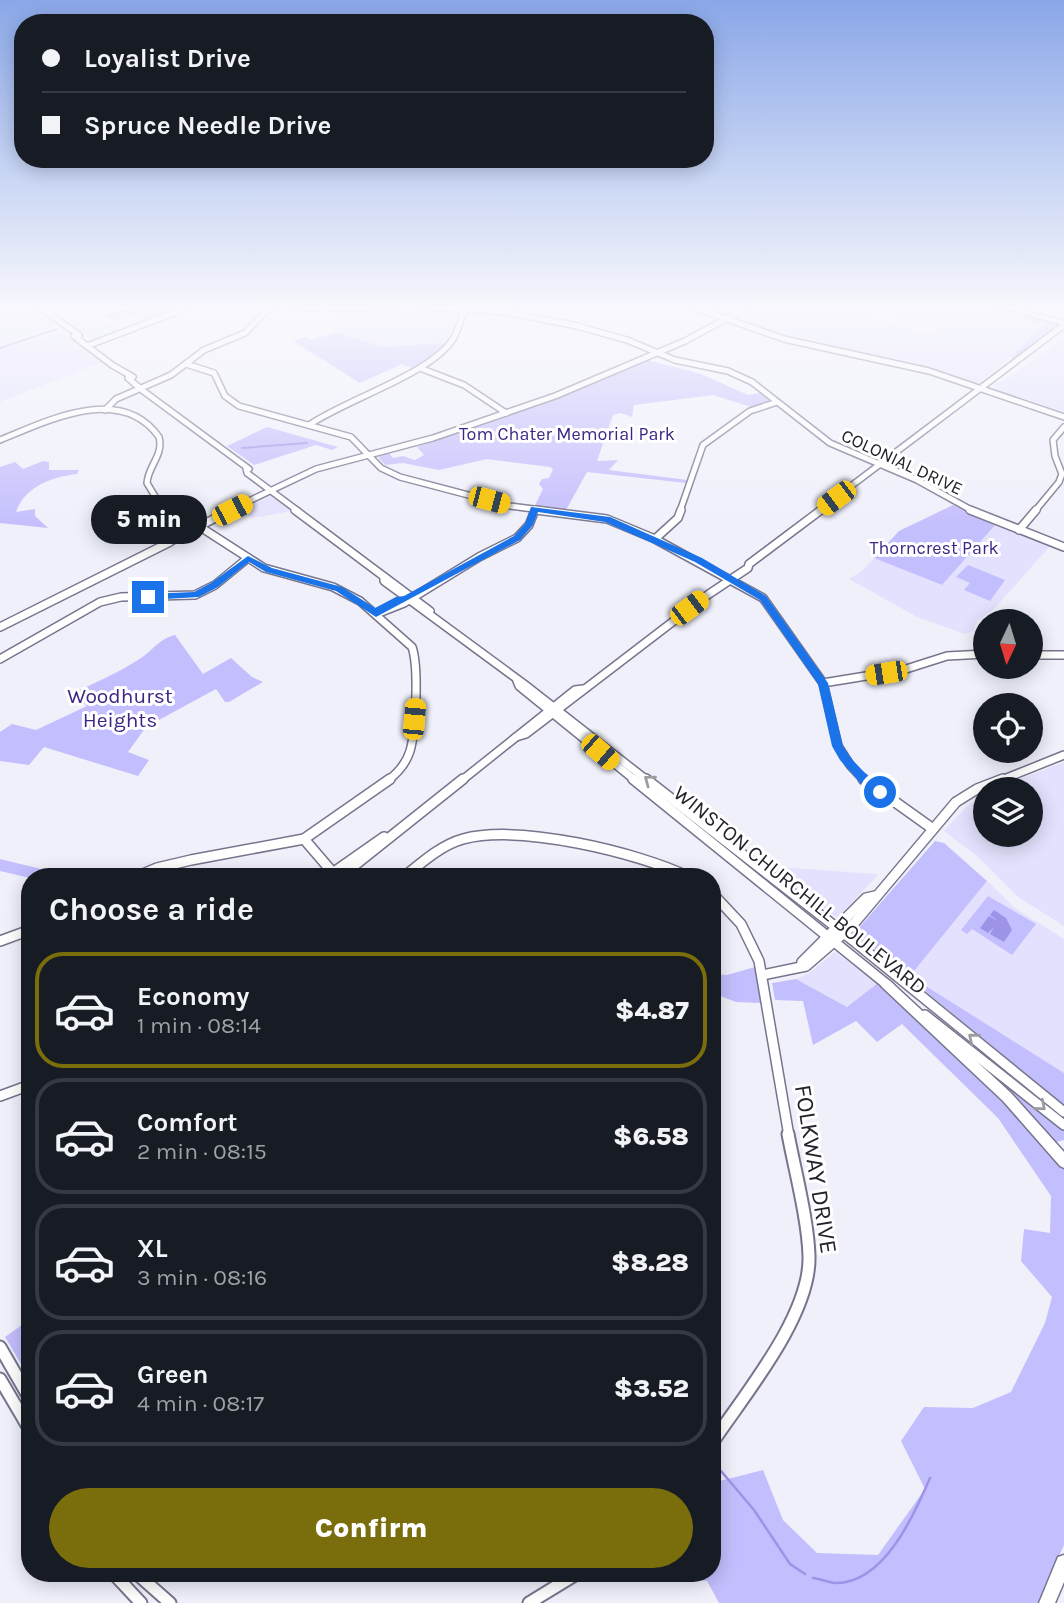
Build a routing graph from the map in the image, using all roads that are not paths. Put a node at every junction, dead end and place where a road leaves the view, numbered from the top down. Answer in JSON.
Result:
{"nodes":[{"id":1,"x":136,"y":381,"type":"edge"},
{"id":2,"x":157,"y":381,"type":"edge"},
{"id":3,"x":218,"y":381,"type":"edge"},
{"id":4,"x":394,"y":381,"type":"edge"},
{"id":5,"x":453,"y":381,"type":"edge"},
{"id":6,"x":593,"y":381,"type":"edge"},
{"id":7,"x":746,"y":381,"type":"edge"},
{"id":8,"x":959,"y":381,"type":"edge"},
{"id":9,"x":991,"y":381,"type":"edge"},
{"id":10,"x":143,"y":387,"type":"junction"},
{"id":11,"x":981,"y":388,"type":"junction"},
{"id":12,"x":777,"y":402,"type":"junction"},
{"id":13,"x":105,"y":410,"type":"junction"},
{"id":14,"x":506,"y":413,"type":"junction"},
{"id":15,"x":1064,"y":417,"type":"edge"},
{"id":16,"x":309,"y":425,"type":"junction"},
{"id":17,"x":1064,"y":427,"type":"edge"},
{"id":18,"x":0,"y":440,"type":"edge"},
{"id":19,"x":369,"y":454,"type":"junction"},
{"id":20,"x":880,"y":465,"type":"junction"},
{"id":21,"x":272,"y":489,"type":"junction"},
{"id":22,"x":534,"y":509,"type":"junction"},
{"id":23,"x":200,"y":526,"type":"junction"},
{"id":24,"x":1019,"y":530,"type":"junction"},
{"id":25,"x":654,"y":538,"type":"junction"},
{"id":26,"x":1064,"y":547,"type":"edge"},
{"id":27,"x":248,"y":558,"type":"junction"},
{"id":28,"x":731,"y":578,"type":"junction"},
{"id":29,"x":409,"y":598,"type":"junction"},
{"id":30,"x":376,"y":614,"type":"junction"},
{"id":31,"x":0,"y":627,"type":"edge"},
{"id":32,"x":1043,"y":654,"type":"edge"},
{"id":33,"x":973,"y":655,"type":"edge"},
{"id":34,"x":1064,"y":655,"type":"edge"},
{"id":35,"x":0,"y":659,"type":"edge"},
{"id":36,"x":823,"y":683,"type":"junction"},
{"id":37,"x":553,"y":710,"type":"junction"},
{"id":38,"x":526,"y":734,"type":"junction"},
{"id":39,"x":516,"y":737,"type":"junction"},
{"id":40,"x":582,"y":737,"type":"junction"},
{"id":41,"x":1064,"y":755,"type":"edge"},
{"id":42,"x":933,"y":829,"type":"junction"},
{"id":43,"x":304,"y":839,"type":"junction"},
{"id":44,"x":164,"y":868,"type":"edge"},
{"id":45,"x":328,"y":868,"type":"edge"},
{"id":46,"x":347,"y":868,"type":"edge"},
{"id":47,"x":416,"y":868,"type":"edge"},
{"id":48,"x":670,"y":868,"type":"edge"},
{"id":49,"x":721,"y":900,"type":"edge"},
{"id":50,"x":841,"y":931,"type":"junction"},
{"id":51,"x":21,"y":934,"type":"edge"},
{"id":52,"x":831,"y":940,"type":"junction"},
{"id":53,"x":0,"y":942,"type":"edge"},
{"id":54,"x":762,"y":975,"type":"junction"},
{"id":55,"x":887,"y":984,"type":"junction"},
{"id":56,"x":21,"y":1088,"type":"edge"},
{"id":57,"x":0,"y":1096,"type":"edge"},
{"id":58,"x":1064,"y":1112,"type":"edge"},
{"id":59,"x":1064,"y":1125,"type":"edge"},
{"id":60,"x":1064,"y":1162,"type":"edge"},
{"id":61,"x":0,"y":1347,"type":"edge"},
{"id":62,"x":0,"y":1379,"type":"edge"},
{"id":63,"x":21,"y":1383,"type":"edge"},
{"id":64,"x":21,"y":1415,"type":"edge"},
{"id":65,"x":721,"y":1429,"type":"edge"},
{"id":66,"x":1064,"y":1563,"type":"edge"},
{"id":67,"x":121,"y":1582,"type":"edge"},
{"id":68,"x":146,"y":1582,"type":"edge"},
{"id":69,"x":563,"y":1582,"type":"edge"},
{"id":70,"x":137,"y":1599,"type":"edge"},
{"id":71,"x":170,"y":1603,"type":"edge"},
{"id":72,"x":529,"y":1603,"type":"edge"},
{"id":73,"x":1047,"y":1603,"type":"edge"}],
"edges":[{"from":1,"to":10,"type":"street","name":"WINSTON CHURCHILL BOULEVARD"},
{"from":2,"to":10,"type":"street"},
{"from":3,"to":16,"type":"street"},
{"from":4,"to":16,"type":"street"},
{"from":5,"to":14,"type":"street"},
{"from":6,"to":14,"type":"street"},
{"from":7,"to":12,"type":"street","name":"COLONIAL DRIVE"},
{"from":8,"to":11,"type":"street"},
{"from":9,"to":11,"type":"street"},
{"from":10,"to":13,"type":"street"},
{"from":10,"to":21,"type":"street","name":"WINSTON CHURCHILL BOULEVARD"},
{"from":11,"to":15,"type":"street"},
{"from":11,"to":20,"type":"street"},
{"from":12,"to":20,"type":"street","name":"COLONIAL DRIVE"},
{"from":12,"to":25,"type":"street"},
{"from":13,"to":18,"type":"street"},
{"from":13,"to":23,"type":"street"},
{"from":14,"to":19,"type":"street"},
{"from":16,"to":19,"type":"street"},
{"from":17,"to":24,"type":"street"},
{"from":19,"to":21,"type":"street"},
{"from":19,"to":22,"type":"street"},
{"from":20,"to":24,"type":"street","name":"COLONIAL DRIVE"},
{"from":20,"to":28,"type":"street"},
{"from":21,"to":23,"type":"street"},
{"from":21,"to":29,"type":"street","name":"WINSTON CHURCHILL BOULEVARD"},
{"from":22,"to":25,"type":"street"},
{"from":22,"to":29,"type":"street"},
{"from":23,"to":27,"type":"street"},
{"from":23,"to":31,"type":"street"},
{"from":24,"to":26,"type":"street","name":"COLONIAL DRIVE"},
{"from":25,"to":28,"type":"street"},
{"from":27,"to":30,"type":"street"},
{"from":27,"to":35,"type":"street"},
{"from":28,"to":36,"type":"street"},
{"from":28,"to":37,"type":"street"},
{"from":29,"to":30,"type":"street"},
{"from":29,"to":37,"type":"street","name":"WINSTON CHURCHILL BOULEVARD"},
{"from":30,"to":43,"type":"street"},
{"from":32,"to":34,"type":"street"},
{"from":33,"to":36,"type":"street"},
{"from":36,"to":42,"type":"street"},
{"from":37,"to":38,"type":"street"},
{"from":37,"to":39,"type":"street"},
{"from":37,"to":40,"type":"street","name":"WINSTON CHURCHILL BOULEVARD"},
{"from":50,"to":37,"type":"street","name":"WINSTON CHURCHILL BOULEVARD","one_way":true},
{"from":38,"to":39,"type":"street"},
{"from":38,"to":40,"type":"street"},
{"from":39,"to":46,"type":"street"},
{"from":40,"to":52,"type":"street","name":"WINSTON CHURCHILL BOULEVARD"},
{"from":41,"to":42,"type":"street"},
{"from":42,"to":50,"type":"street"},
{"from":43,"to":44,"type":"street"},
{"from":43,"to":45,"type":"street"},
{"from":47,"to":48,"type":"street"},
{"from":49,"to":54,"type":"street","name":"FOLKWAY DRIVE"},
{"from":50,"to":52,"type":"street"},
{"from":58,"to":50,"type":"street","name":"WINSTON CHURCHILL BOULEVARD","one_way":true},
{"from":51,"to":53,"type":"street"},
{"from":52,"to":54,"type":"street"},
{"from":52,"to":55,"type":"street","name":"WINSTON CHURCHILL BOULEVARD"},
{"from":54,"to":65,"type":"street","name":"FOLKWAY DRIVE"},
{"from":55,"to":59,"type":"street","name":"WINSTON CHURCHILL BOULEVARD","one_way":true},
{"from":55,"to":60,"type":"highway"},
{"from":56,"to":57,"type":"street"},
{"from":61,"to":63,"type":"street"},
{"from":62,"to":64,"type":"street"},
{"from":66,"to":73,"type":"highway"},
{"from":67,"to":70,"type":"street"},
{"from":68,"to":71,"type":"street"},
{"from":69,"to":72,"type":"street"}]}
